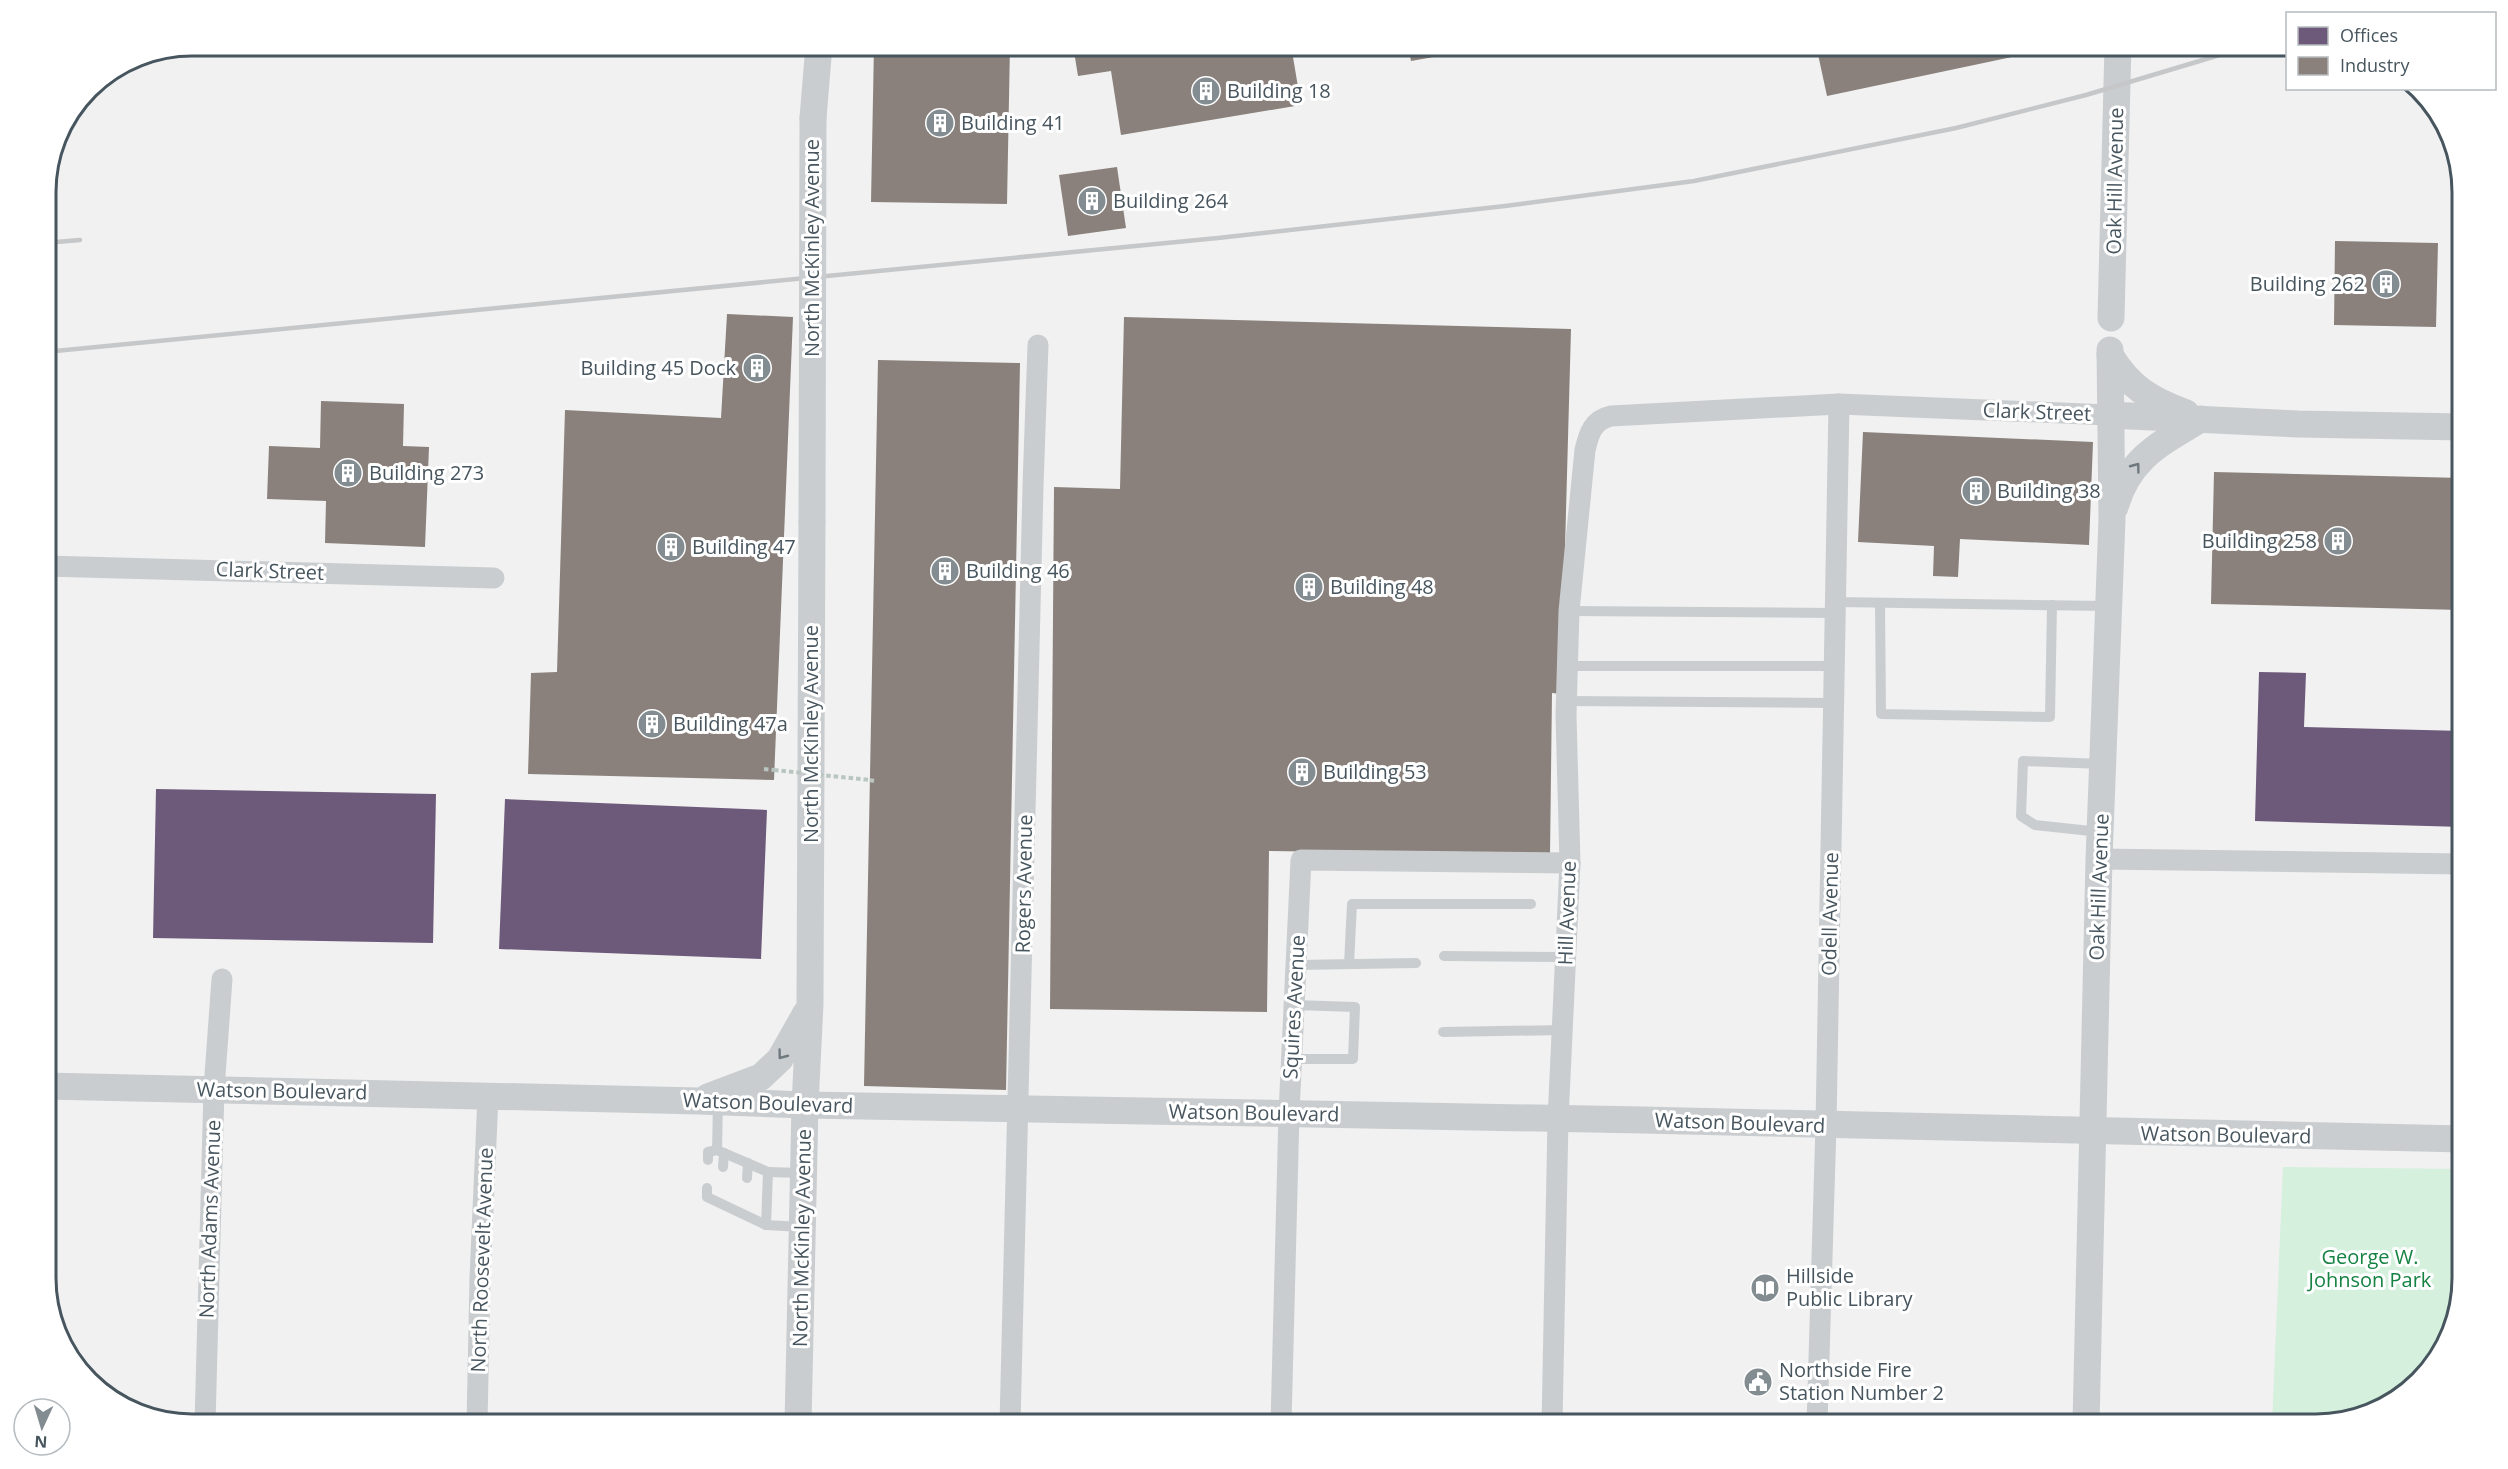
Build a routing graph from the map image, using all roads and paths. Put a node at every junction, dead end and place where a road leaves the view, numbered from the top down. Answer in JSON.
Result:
{"nodes":[{"id":1,"x":818,"y":56,"type":"edge"},
{"id":2,"x":2118,"y":56,"type":"edge"},
{"id":3,"x":2111,"y":318,"type":"dead end"},
{"id":4,"x":1038,"y":345,"type":"dead end"},
{"id":5,"x":1839,"y":404,"type":"junction"},
{"id":6,"x":2109,"y":415,"type":"junction"},
{"id":7,"x":1611,"y":416,"type":"joint"},
{"id":8,"x":2201,"y":419,"type":"junction"},
{"id":9,"x":2452,"y":427,"type":"edge"},
{"id":10,"x":2112,"y":519,"type":"junction"},
{"id":11,"x":56,"y":566,"type":"edge"},
{"id":12,"x":494,"y":578,"type":"dead end"},
{"id":13,"x":1880,"y":603,"type":"junction"},
{"id":14,"x":2052,"y":605,"type":"junction"},
{"id":15,"x":2108,"y":606,"type":"junction"},
{"id":16,"x":1836,"y":607,"type":"junction"},
{"id":17,"x":1569,"y":611,"type":"junction"},
{"id":18,"x":1568,"y":666,"type":"junction"},
{"id":19,"x":1835,"y":666,"type":"junction"},
{"id":20,"x":1567,"y":701,"type":"junction"},
{"id":21,"x":1834,"y":703,"type":"junction"},
{"id":22,"x":2103,"y":764,"type":"junction"},
{"id":23,"x":764,"y":769,"type":"dead end"},
{"id":24,"x":874,"y":781,"type":"dead end"},
{"id":25,"x":2100,"y":832,"type":"junction"},
{"id":26,"x":2099,"y":859,"type":"junction"},
{"id":27,"x":1570,"y":863,"type":"junction"},
{"id":28,"x":2452,"y":864,"type":"edge"},
{"id":29,"x":1531,"y":903,"type":"dead end"},
{"id":30,"x":1444,"y":956,"type":"dead end"},
{"id":31,"x":1565,"y":957,"type":"junction"},
{"id":32,"x":1416,"y":963,"type":"dead end"},
{"id":33,"x":1349,"y":964,"type":"junction"},
{"id":34,"x":1296,"y":965,"type":"junction"},
{"id":35,"x":222,"y":979,"type":"dead end"},
{"id":36,"x":810,"y":1004,"type":"junction"},
{"id":37,"x":1294,"y":1005,"type":"junction"},
{"id":38,"x":1562,"y":1030,"type":"junction"},
{"id":39,"x":1443,"y":1032,"type":"dead end"},
{"id":40,"x":1292,"y":1059,"type":"junction"},
{"id":41,"x":56,"y":1086,"type":"edge"},
{"id":42,"x":214,"y":1089,"type":"junction"},
{"id":43,"x":488,"y":1096,"type":"junction"},
{"id":44,"x":709,"y":1101,"type":"junction"},
{"id":45,"x":805,"y":1105,"type":"junction"},
{"id":46,"x":1019,"y":1109,"type":"junction"},
{"id":47,"x":1289,"y":1113,"type":"junction"},
{"id":48,"x":1558,"y":1120,"type":"junction"},
{"id":49,"x":1826,"y":1125,"type":"junction"},
{"id":50,"x":2093,"y":1132,"type":"junction"},
{"id":51,"x":2452,"y":1139,"type":"edge"},
{"id":52,"x":720,"y":1151,"type":"junction"},
{"id":53,"x":708,"y":1160,"type":"dead end"},
{"id":54,"x":748,"y":1163,"type":"junction"},
{"id":55,"x":723,"y":1167,"type":"dead end"},
{"id":56,"x":768,"y":1172,"type":"junction"},
{"id":57,"x":804,"y":1173,"type":"junction"},
{"id":58,"x":747,"y":1178,"type":"dead end"},
{"id":59,"x":707,"y":1188,"type":"dead end"},
{"id":60,"x":766,"y":1226,"type":"junction"},
{"id":61,"x":802,"y":1227,"type":"junction"},
{"id":62,"x":204,"y":1414,"type":"edge"},
{"id":63,"x":477,"y":1414,"type":"edge"},
{"id":64,"x":798,"y":1414,"type":"edge"},
{"id":65,"x":1010,"y":1414,"type":"edge"},
{"id":66,"x":1281,"y":1414,"type":"edge"},
{"id":67,"x":1552,"y":1414,"type":"edge"},
{"id":68,"x":1817,"y":1414,"type":"edge"},
{"id":69,"x":2086,"y":1414,"type":"edge"}],
"edges":[{"from":1,"to":36,"type":"street","name":"North McKinley Avenue","bridge":true},
{"from":2,"to":3,"type":"street","name":"Oak Hill Avenue"},
{"from":4,"to":46,"type":"street","name":"Rogers Avenue"},
{"from":5,"to":6,"type":"street","name":"Clark Street"},
{"from":5,"to":7,"type":"street","name":"Clark Street"},
{"from":5,"to":16,"type":"street","name":"Odell Avenue"},
{"from":6,"to":8,"type":"street","name":"Clark Street"},
{"from":6,"to":8,"type":"street","name":"Oak Hill Avenue"},
{"from":6,"to":10,"type":"street","name":"Oak Hill Avenue"},
{"from":7,"to":17,"type":"street","name":"Hill Avenue"},
{"from":8,"to":9,"type":"street","name":"Clark Street"},
{"from":10,"to":8,"type":"street","one_way":true},
{"from":10,"to":15,"type":"street","name":"Oak Hill Avenue"},
{"from":11,"to":12,"type":"street","name":"Clark Street"},
{"from":13,"to":14,"type":"lane"},
{"from":13,"to":14,"type":"lane"},
{"from":13,"to":16,"type":"lane"},
{"from":14,"to":15,"type":"lane"},
{"from":15,"to":22,"type":"street","name":"Oak Hill Avenue"},
{"from":16,"to":17,"type":"lane"},
{"from":16,"to":19,"type":"street","name":"Odell Avenue"},
{"from":17,"to":18,"type":"street","name":"Hill Avenue"},
{"from":18,"to":19,"type":"lane"},
{"from":18,"to":20,"type":"street","name":"Hill Avenue"},
{"from":19,"to":21,"type":"street","name":"Odell Avenue"},
{"from":20,"to":21,"type":"lane"},
{"from":20,"to":27,"type":"street","name":"Hill Avenue"},
{"from":21,"to":49,"type":"street","name":"Odell Avenue"},
{"from":22,"to":25,"type":"street","name":"Oak Hill Avenue"},
{"from":22,"to":25,"type":"lane"},
{"from":23,"to":24,"type":"path","bridge":true},
{"from":25,"to":26,"type":"street","name":"Oak Hill Avenue"},
{"from":26,"to":28,"type":"street"},
{"from":26,"to":50,"type":"street","name":"Oak Hill Avenue"},
{"from":27,"to":31,"type":"street","name":"Hill Avenue"},
{"from":27,"to":34,"type":"street","name":"Squires Avenue"},
{"from":29,"to":33,"type":"lane"},
{"from":30,"to":31,"type":"lane"},
{"from":31,"to":38,"type":"street","name":"Hill Avenue"},
{"from":32,"to":33,"type":"lane"},
{"from":33,"to":34,"type":"lane"},
{"from":34,"to":37,"type":"street","name":"Squires Avenue"},
{"from":35,"to":42,"type":"street","name":"North Adams Avenue"},
{"from":36,"to":44,"type":"street","one_way":true},
{"from":36,"to":45,"type":"street","name":"North McKinley Avenue"},
{"from":37,"to":40,"type":"street","name":"Squires Avenue"},
{"from":37,"to":40,"type":"lane"},
{"from":38,"to":39,"type":"lane"},
{"from":38,"to":48,"type":"street","name":"Hill Avenue"},
{"from":40,"to":47,"type":"street","name":"Squires Avenue"},
{"from":41,"to":42,"type":"street","name":"Watson Boulevard"},
{"from":42,"to":43,"type":"street","name":"Watson Boulevard"},
{"from":42,"to":62,"type":"street","name":"North Adams Avenue"},
{"from":43,"to":44,"type":"street","name":"Watson Boulevard"},
{"from":43,"to":63,"type":"street","name":"North Roosevelt Avenue"},
{"from":44,"to":45,"type":"street","name":"Watson Boulevard"},
{"from":44,"to":52,"type":"lane"},
{"from":45,"to":46,"type":"street","name":"Watson Boulevard"},
{"from":45,"to":57,"type":"street","name":"North McKinley Avenue"},
{"from":46,"to":47,"type":"street","name":"Watson Boulevard"},
{"from":46,"to":65,"type":"street","name":"Rogers Avenue"},
{"from":47,"to":48,"type":"street","name":"Watson Boulevard"},
{"from":47,"to":66,"type":"street","name":"Squires Avenue"},
{"from":48,"to":49,"type":"street","name":"Watson Boulevard"},
{"from":48,"to":67,"type":"street","name":"Hill Avenue"},
{"from":49,"to":50,"type":"street","name":"Watson Boulevard"},
{"from":49,"to":68,"type":"street","name":"Odell Avenue"},
{"from":50,"to":51,"type":"street","name":"Watson Boulevard"},
{"from":50,"to":69,"type":"street","name":"Oak Hill Avenue"},
{"from":52,"to":53,"type":"lane"},
{"from":52,"to":54,"type":"lane"},
{"from":52,"to":55,"type":"lane"},
{"from":54,"to":56,"type":"lane"},
{"from":54,"to":58,"type":"lane"},
{"from":56,"to":57,"type":"lane"},
{"from":56,"to":60,"type":"lane"},
{"from":57,"to":61,"type":"street","name":"North McKinley Avenue"},
{"from":59,"to":60,"type":"lane"},
{"from":60,"to":61,"type":"lane"},
{"from":61,"to":64,"type":"street","name":"North McKinley Avenue"}]}
